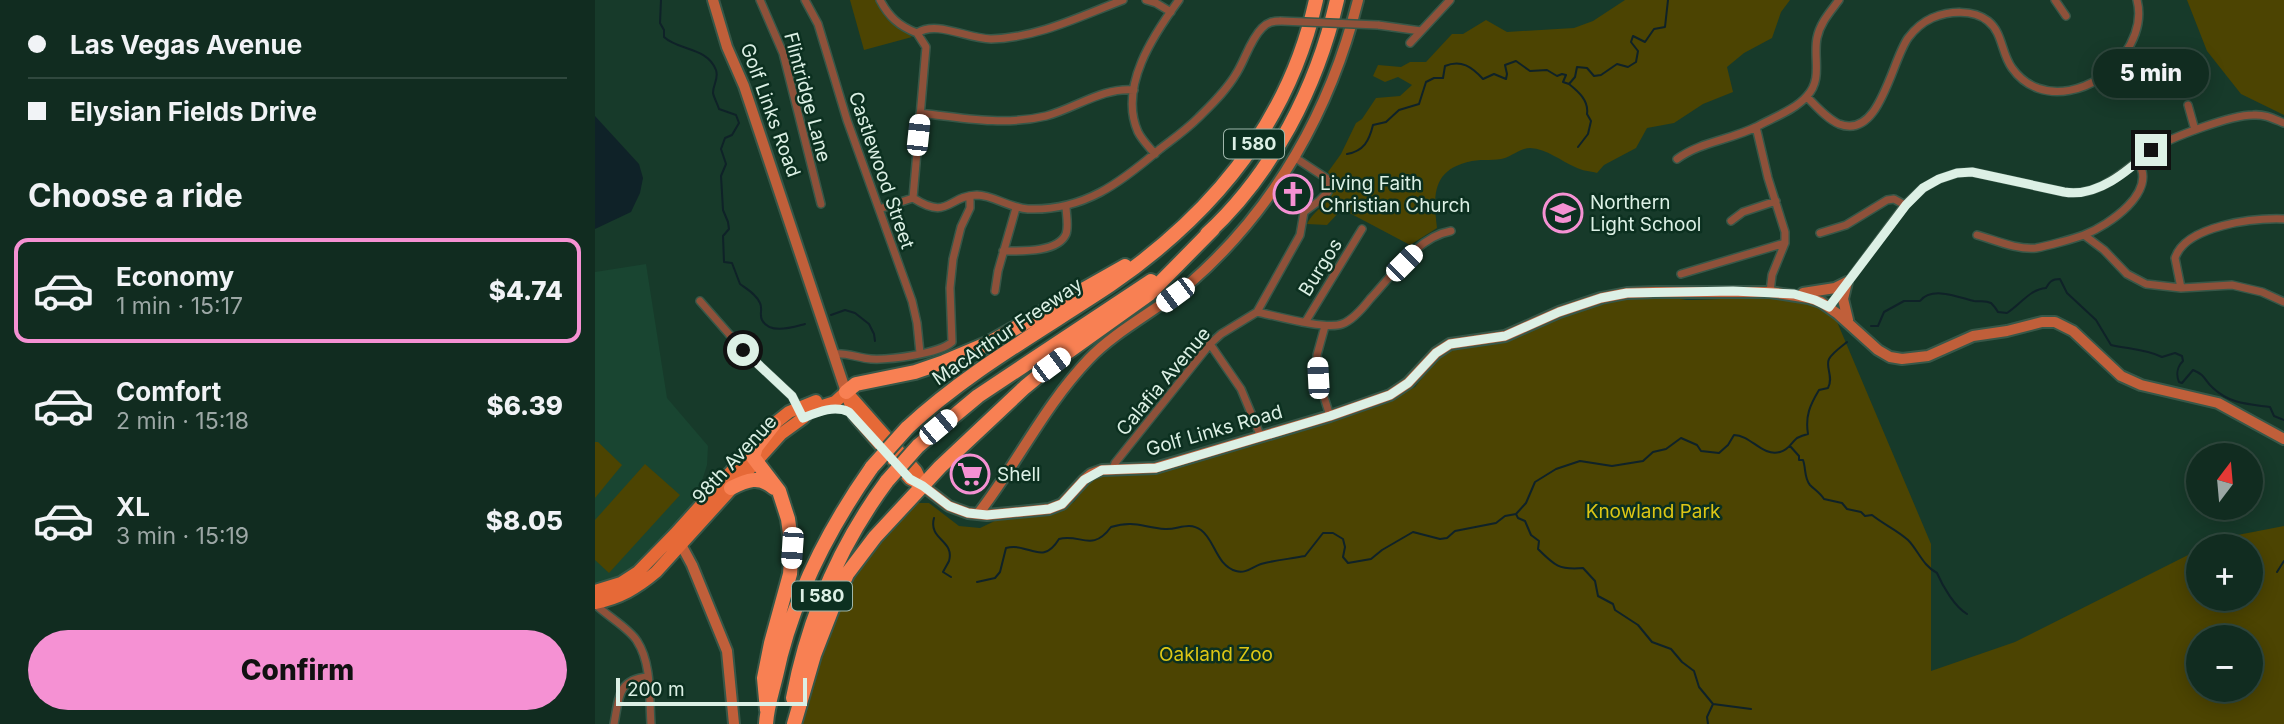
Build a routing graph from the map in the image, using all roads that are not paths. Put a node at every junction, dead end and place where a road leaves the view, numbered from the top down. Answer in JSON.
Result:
{"nodes":[{"id":1,"x":713,"y":0,"type":"edge"},
{"id":2,"x":760,"y":0,"type":"edge"},
{"id":3,"x":805,"y":0,"type":"edge"},
{"id":4,"x":880,"y":0,"type":"edge"},
{"id":5,"x":1123,"y":0,"type":"edge"},
{"id":6,"x":1146,"y":0,"type":"edge"},
{"id":7,"x":1179,"y":0,"type":"edge"},
{"id":8,"x":1316,"y":0,"type":"edge"},
{"id":9,"x":1337,"y":0,"type":"edge"},
{"id":10,"x":1358,"y":0,"type":"edge"},
{"id":11,"x":1450,"y":0,"type":"edge"},
{"id":12,"x":1839,"y":0,"type":"edge"},
{"id":13,"x":2055,"y":0,"type":"edge"},
{"id":14,"x":2137,"y":0,"type":"edge"},
{"id":15,"x":1171,"y":12,"type":"junction"},
{"id":16,"x":2066,"y":16,"type":"dead end"},
{"id":17,"x":1421,"y":30,"type":"junction"},
{"id":18,"x":917,"y":33,"type":"junction"},
{"id":19,"x":1410,"y":43,"type":"dead end"},
{"id":20,"x":1134,"y":90,"type":"junction"},
{"id":21,"x":1807,"y":97,"type":"junction"},
{"id":22,"x":2188,"y":105,"type":"dead end"},
{"id":23,"x":920,"y":113,"type":"junction"},
{"id":24,"x":2284,"y":123,"type":"edge"},
{"id":25,"x":1756,"y":127,"type":"junction"},
{"id":26,"x":2195,"y":130,"type":"junction"},
{"id":27,"x":1155,"y":154,"type":"junction"},
{"id":28,"x":1294,"y":157,"type":"junction"},
{"id":29,"x":1677,"y":159,"type":"dead end"},
{"id":30,"x":2139,"y":162,"type":"junction"},
{"id":31,"x":970,"y":196,"type":"junction"},
{"id":32,"x":913,"y":198,"type":"junction"},
{"id":33,"x":1776,"y":201,"type":"junction"},
{"id":34,"x":821,"y":204,"type":"dead end"},
{"id":35,"x":1906,"y":205,"type":"junction"},
{"id":36,"x":1066,"y":206,"type":"junction"},
{"id":37,"x":1016,"y":208,"type":"junction"},
{"id":38,"x":879,"y":209,"type":"junction"},
{"id":39,"x":2284,"y":219,"type":"edge"},
{"id":40,"x":1731,"y":221,"type":"dead end"},
{"id":41,"x":1213,"y":229,"type":"junction"},
{"id":42,"x":1362,"y":229,"type":"dead end"},
{"id":43,"x":1451,"y":231,"type":"dead end"},
{"id":44,"x":1821,"y":233,"type":"dead end"},
{"id":45,"x":1977,"y":235,"type":"dead end"},
{"id":46,"x":2084,"y":235,"type":"junction"},
{"id":47,"x":1785,"y":243,"type":"junction"},
{"id":48,"x":1003,"y":251,"type":"junction"},
{"id":49,"x":1146,"y":258,"type":"junction"},
{"id":50,"x":1681,"y":274,"type":"dead end"},
{"id":51,"x":1847,"y":282,"type":"junction"},
{"id":52,"x":2182,"y":288,"type":"junction"},
{"id":53,"x":995,"y":291,"type":"dead end"},
{"id":54,"x":1770,"y":292,"type":"junction"},
{"id":55,"x":1794,"y":294,"type":"junction"},
{"id":56,"x":699,"y":301,"type":"dead end"},
{"id":57,"x":2284,"y":302,"type":"edge"},
{"id":58,"x":1829,"y":307,"type":"junction"},
{"id":59,"x":1257,"y":312,"type":"junction"},
{"id":60,"x":1306,"y":321,"type":"junction"},
{"id":61,"x":1849,"y":324,"type":"junction"},
{"id":62,"x":1325,"y":326,"type":"junction"},
{"id":63,"x":1210,"y":344,"type":"junction"},
{"id":64,"x":920,"y":353,"type":"junction"},
{"id":65,"x":833,"y":354,"type":"junction"},
{"id":66,"x":846,"y":392,"type":"junction"},
{"id":67,"x":801,"y":413,"type":"junction"},
{"id":68,"x":855,"y":416,"type":"junction"},
{"id":69,"x":1330,"y":416,"type":"junction"},
{"id":70,"x":773,"y":424,"type":"junction"},
{"id":71,"x":1261,"y":437,"type":"junction"},
{"id":72,"x":2284,"y":439,"type":"edge"},
{"id":73,"x":755,"y":462,"type":"junction"},
{"id":74,"x":1113,"y":470,"type":"junction"},
{"id":75,"x":923,"y":486,"type":"junction"},
{"id":76,"x":731,"y":488,"type":"junction"},
{"id":77,"x":781,"y":499,"type":"junction"},
{"id":78,"x":978,"y":514,"type":"junction"},
{"id":79,"x":679,"y":539,"type":"junction"},
{"id":80,"x":595,"y":591,"type":"edge"},
{"id":81,"x":595,"y":603,"type":"edge"},
{"id":82,"x":648,"y":677,"type":"junction"},
{"id":83,"x":766,"y":717,"type":"edge"},
{"id":84,"x":614,"y":724,"type":"edge"},
{"id":85,"x":651,"y":724,"type":"edge"},
{"id":86,"x":734,"y":724,"type":"edge"},
{"id":87,"x":791,"y":724,"type":"edge"}],
"edges":[{"from":1,"to":65,"type":"main road","name":"Golf Links Road"},
{"from":2,"to":34,"type":"street","name":"Flintridge Lane"},
{"from":3,"to":38,"type":"street","name":"Castlewood Street"},
{"from":4,"to":18,"type":"street"},
{"from":5,"to":18,"type":"street"},
{"from":6,"to":15,"type":"street"},
{"from":7,"to":15,"type":"street"},
{"from":8,"to":49,"type":"highway","name":"MacArthur Freeway","number":"I 580"},
{"from":9,"to":41,"type":"highway","name":"MacArthur Freeway","number":"I 580"},
{"from":10,"to":28,"type":"main road"},
{"from":11,"to":17,"type":"street"},
{"from":12,"to":21,"type":"street"},
{"from":13,"to":16,"type":"street"},
{"from":14,"to":21,"type":"street"},
{"from":15,"to":20,"type":"street"},
{"from":17,"to":19,"type":"street"},
{"from":17,"to":27,"type":"street","bridge":true},
{"from":18,"to":23,"type":"street"},
{"from":20,"to":23,"type":"street"},
{"from":20,"to":27,"type":"street"},
{"from":21,"to":25,"type":"street"},
{"from":22,"to":26,"type":"street"},
{"from":23,"to":32,"type":"street"},
{"from":24,"to":26,"type":"street"},
{"from":25,"to":29,"type":"street"},
{"from":25,"to":33,"type":"street"},
{"from":26,"to":30,"type":"street"},
{"from":27,"to":36,"type":"street"},
{"from":28,"to":59,"type":"street","name":"Calafia Avenue"},
{"from":28,"to":78,"type":"main road"},
{"from":30,"to":35,"type":"street"},
{"from":30,"to":46,"type":"street"},
{"from":31,"to":32,"type":"street"},
{"from":31,"to":37,"type":"street"},
{"from":31,"to":64,"type":"street"},
{"from":32,"to":38,"type":"street"},
{"from":33,"to":40,"type":"street"},
{"from":33,"to":47,"type":"street"},
{"from":35,"to":44,"type":"street"},
{"from":35,"to":51,"type":"street"},
{"from":36,"to":37,"type":"street"},
{"from":36,"to":48,"type":"street"},
{"from":37,"to":48,"type":"street"},
{"from":38,"to":64,"type":"street","name":"Castlewood Street"},
{"from":39,"to":52,"type":"street"},
{"from":41,"to":75,"type":"highway"},
{"from":41,"to":87,"type":"highway","name":"MacArthur Freeway","number":"I 580","bridge":true},
{"from":42,"to":60,"type":"street","name":"Burgos"},
{"from":43,"to":62,"type":"street"},
{"from":45,"to":46,"type":"street"},
{"from":46,"to":52,"type":"street"},
{"from":47,"to":50,"type":"street"},
{"from":47,"to":54,"type":"street"},
{"from":48,"to":53,"type":"street"},
{"from":49,"to":66,"type":"highway"},
{"from":49,"to":83,"type":"highway","name":"MacArthur Freeway","number":"I 580","bridge":true},
{"from":51,"to":55,"type":"main road"},
{"from":51,"to":58,"type":"street"},
{"from":51,"to":61,"type":"main road"},
{"from":52,"to":57,"type":"street"},
{"from":54,"to":55,"type":"main road","name":"Golf Links Road"},
{"from":54,"to":69,"type":"main road","name":"Golf Links Road"},
{"from":55,"to":58,"type":"main road","name":"Golf Links Road"},
{"from":56,"to":67,"type":"street"},
{"from":58,"to":61,"type":"main road","name":"Golf Links Road"},
{"from":59,"to":60,"type":"street"},
{"from":59,"to":63,"type":"street","name":"Calafia Avenue"},
{"from":60,"to":62,"type":"street"},
{"from":61,"to":72,"type":"main road","name":"Golf Links Road"},
{"from":62,"to":69,"type":"street"},
{"from":63,"to":71,"type":"street"},
{"from":63,"to":74,"type":"street","name":"Calafia Avenue"},
{"from":64,"to":65,"type":"street"},
{"from":65,"to":66,"type":"main road","name":"Golf Links Road"},
{"from":66,"to":67,"type":"main road","name":"98th Avenue"},
{"from":66,"to":68,"type":"main road","name":"Golf Links Road"},
{"from":66,"to":75,"type":"main road","name":"Golf Links Road"},
{"from":67,"to":68,"type":"main road"},
{"from":67,"to":70,"type":"main road","name":"98th Avenue"},
{"from":67,"to":73,"type":"main road","name":"98th Avenue"},
{"from":68,"to":75,"type":"main road","name":"Golf Links Road"},
{"from":69,"to":71,"type":"main road","name":"Golf Links Road"},
{"from":70,"to":73,"type":"highway"},
{"from":70,"to":79,"type":"main road","name":"98th Avenue"},
{"from":71,"to":74,"type":"main road","name":"Golf Links Road"},
{"from":73,"to":76,"type":"main road","name":"98th Avenue"},
{"from":73,"to":77,"type":"highway"},
{"from":74,"to":78,"type":"main road","name":"Golf Links Road"},
{"from":75,"to":78,"type":"main road","name":"Golf Links Road"},
{"from":75,"to":87,"type":"highway"},
{"from":76,"to":77,"type":"highway"},
{"from":76,"to":79,"type":"main road","name":"98th Avenue"},
{"from":77,"to":83,"type":"highway"},
{"from":79,"to":80,"type":"main road","name":"98th Avenue"},
{"from":79,"to":81,"type":"main road","name":"98th Avenue"},
{"from":79,"to":86,"type":"main road"},
{"from":81,"to":82,"type":"street"},
{"from":82,"to":84,"type":"street"},
{"from":82,"to":85,"type":"street"}]}
